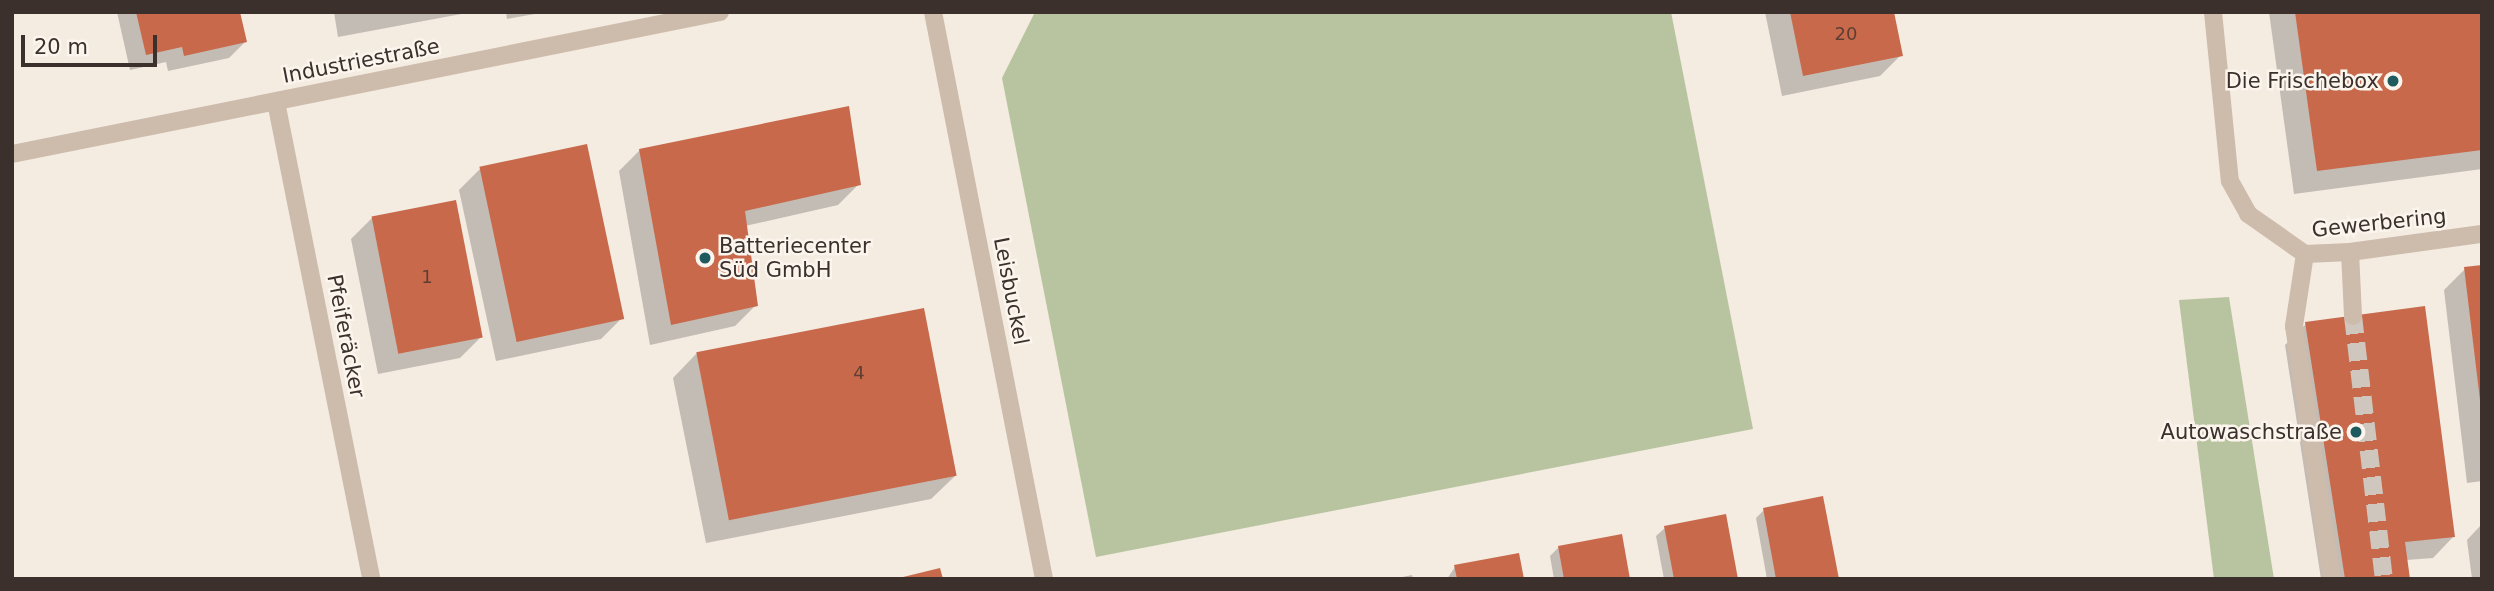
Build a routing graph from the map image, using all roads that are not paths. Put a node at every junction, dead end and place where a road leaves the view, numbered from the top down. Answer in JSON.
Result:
{"nodes":[{"id":1,"x":719,"y":12,"type":"edge"},
{"id":2,"x":933,"y":12,"type":"edge"},
{"id":3,"x":2213,"y":12,"type":"edge"},
{"id":4,"x":276,"y":102,"type":"junction"},
{"id":5,"x":12,"y":154,"type":"edge"},
{"id":6,"x":2482,"y":234,"type":"edge"},
{"id":7,"x":2350,"y":252,"type":"junction"},
{"id":8,"x":2305,"y":254,"type":"junction"},
{"id":9,"x":2353,"y":316,"type":"tunnel mouth"},
{"id":10,"x":371,"y":579,"type":"edge"},
{"id":11,"x":1044,"y":579,"type":"edge"},
{"id":12,"x":2332,"y":579,"type":"edge"}],
"edges":[{"from":1,"to":4,"type":"street","name":"Industriestraße"},
{"from":2,"to":11,"type":"street","name":"Leisbuckel"},
{"from":3,"to":8,"type":"street","name":"Gewerbering"},
{"from":4,"to":5,"type":"street","name":"Industriestraße"},
{"from":4,"to":10,"type":"street","name":"Pfeiferäcker"},
{"from":6,"to":7,"type":"street","name":"Gewerbering"},
{"from":7,"to":8,"type":"street","name":"Gewerbering"},
{"from":7,"to":9,"type":"street"},
{"from":8,"to":12,"type":"street"}]}
